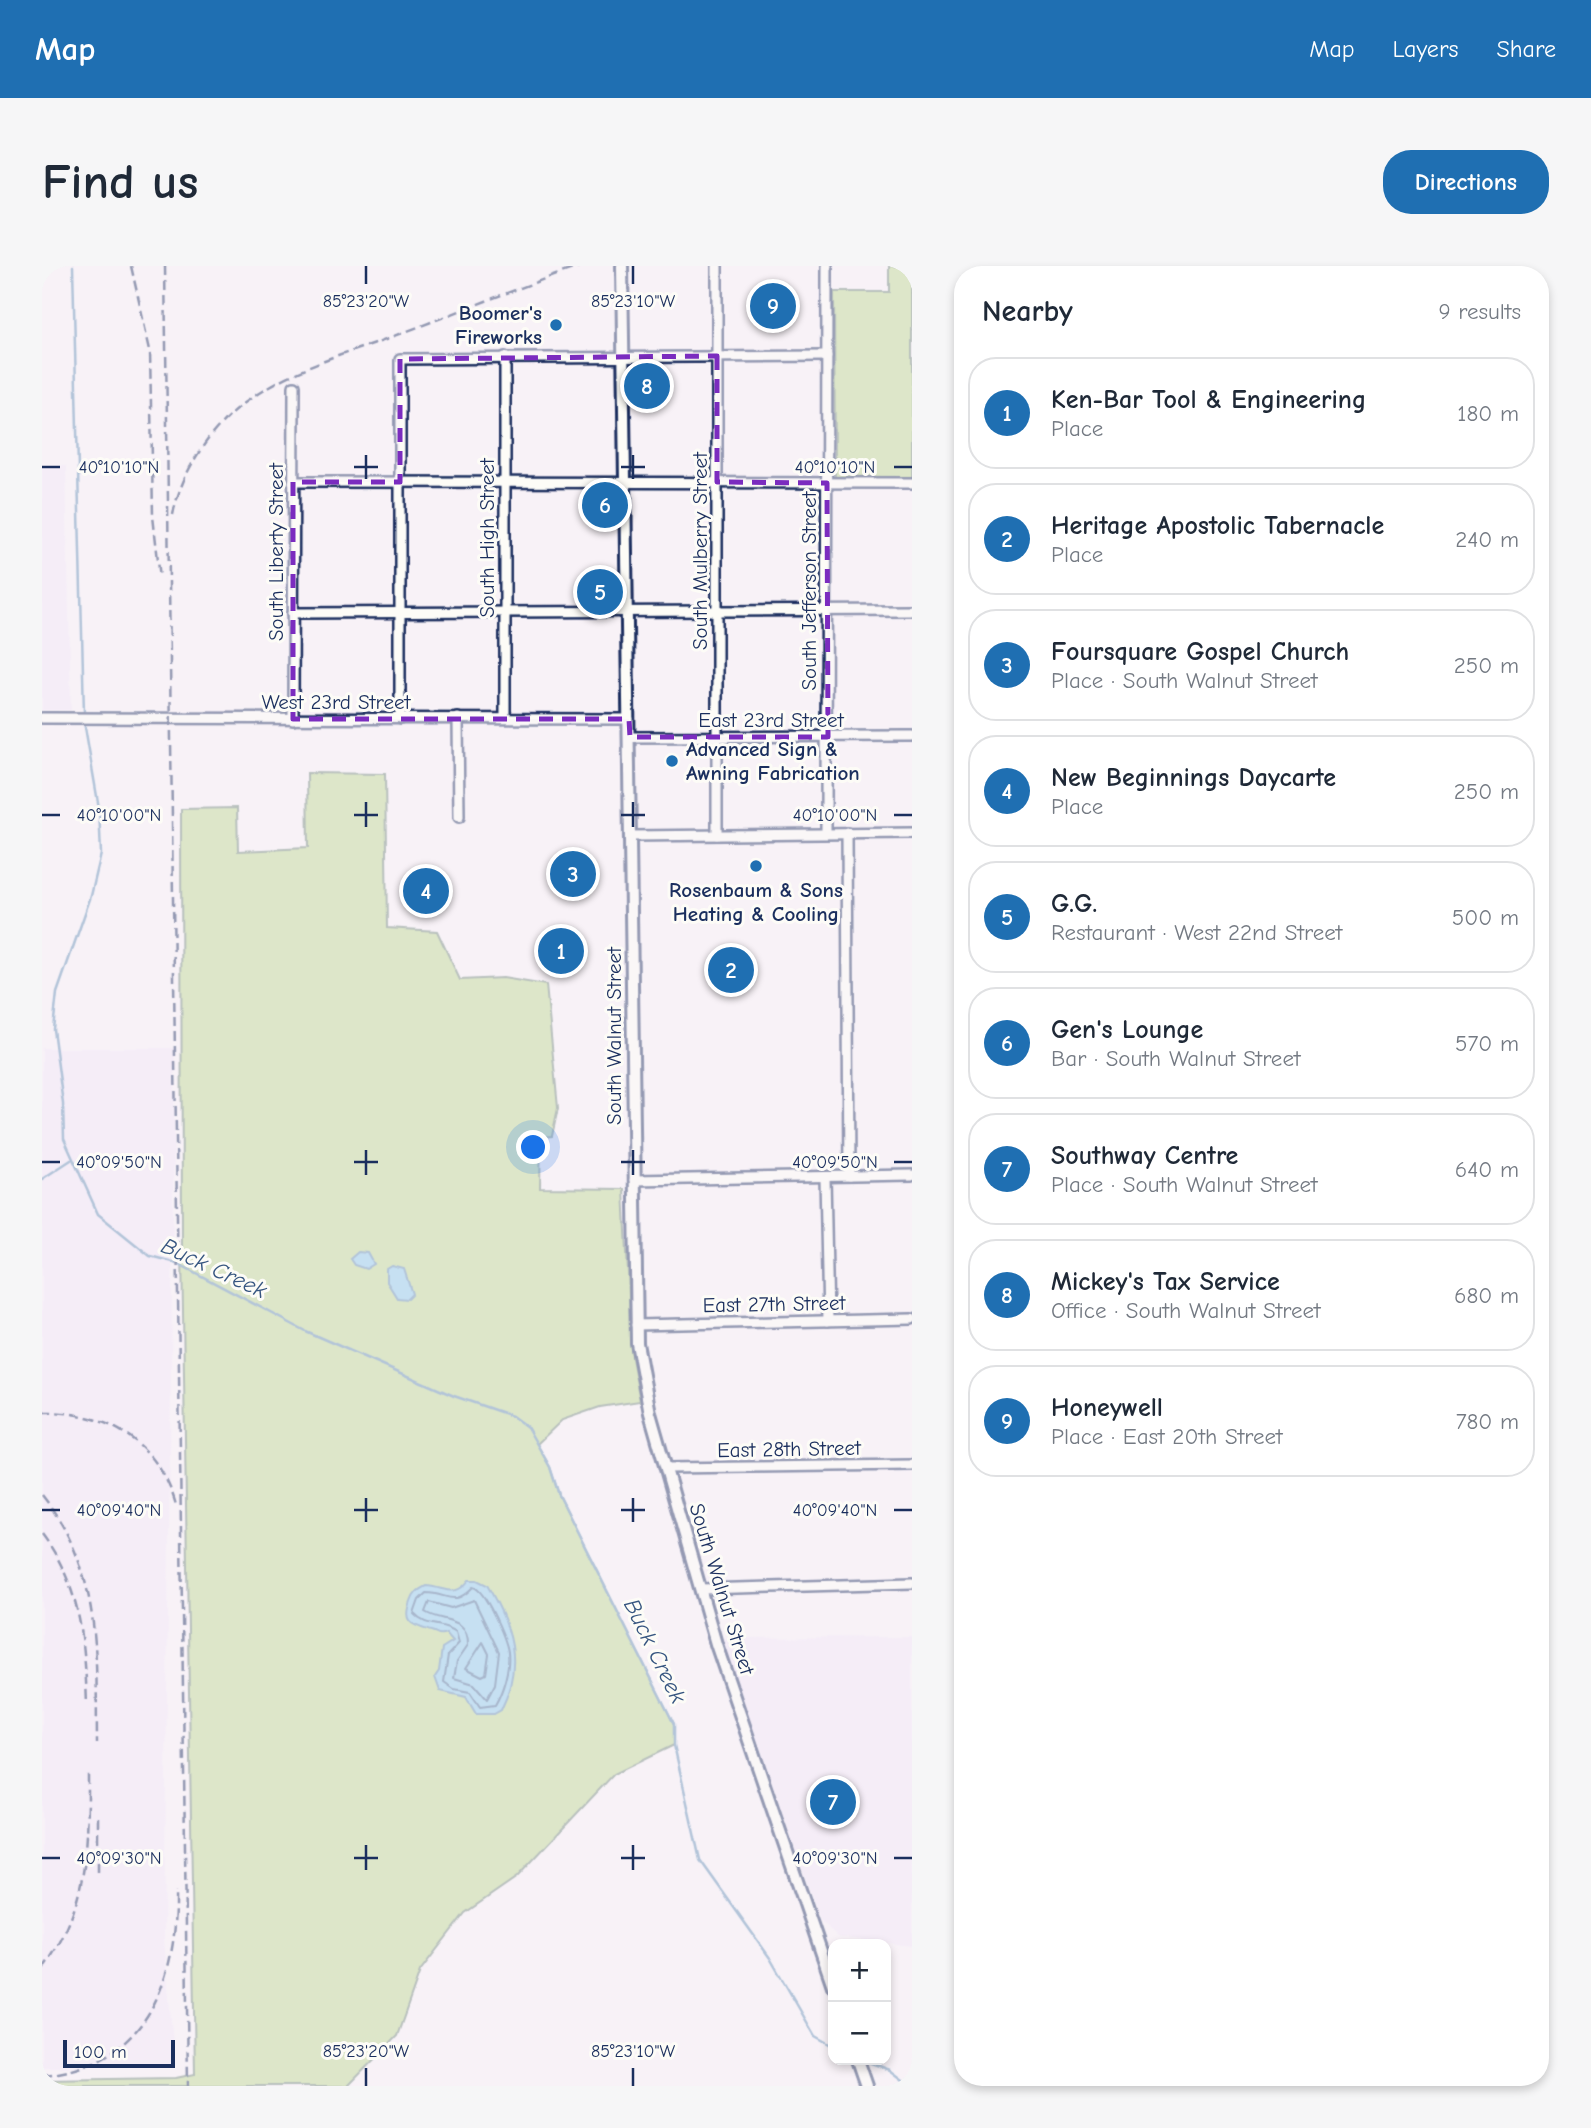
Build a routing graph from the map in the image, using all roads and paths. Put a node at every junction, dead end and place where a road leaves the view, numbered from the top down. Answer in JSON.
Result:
{"nodes":[{"id":1,"x":622,"y":266,"type":"edge"},
{"id":2,"x":717,"y":266,"type":"edge"},
{"id":3,"x":827,"y":266,"type":"edge"},
{"id":4,"x":624,"y":356,"type":"junction"},
{"id":5,"x":717,"y":356,"type":"junction"},
{"id":6,"x":827,"y":356,"type":"junction"},
{"id":7,"x":505,"y":357,"type":"junction"},
{"id":8,"x":294,"y":386,"type":"dead end"},
{"id":9,"x":293,"y":482,"type":"junction"},
{"id":10,"x":400,"y":482,"type":"junction"},
{"id":11,"x":625,"y":482,"type":"junction"},
{"id":12,"x":717,"y":482,"type":"junction"},
{"id":13,"x":912,"y":482,"type":"edge"},
{"id":14,"x":504,"y":483,"type":"junction"},
{"id":15,"x":827,"y":483,"type":"junction"},
{"id":16,"x":827,"y":609,"type":"junction"},
{"id":17,"x":505,"y":610,"type":"junction"},
{"id":18,"x":629,"y":610,"type":"junction"},
{"id":19,"x":718,"y":610,"type":"junction"},
{"id":20,"x":912,"y":610,"type":"edge"},
{"id":21,"x":293,"y":613,"type":"junction"},
{"id":22,"x":400,"y":613,"type":"junction"},
{"id":23,"x":42,"y":718,"type":"edge"},
{"id":24,"x":458,"y":718,"type":"junction"},
{"id":25,"x":293,"y":719,"type":"junction"},
{"id":26,"x":400,"y":719,"type":"junction"},
{"id":27,"x":505,"y":719,"type":"junction"},
{"id":28,"x":629,"y":719,"type":"junction"},
{"id":29,"x":912,"y":736,"type":"edge"},
{"id":30,"x":630,"y":737,"type":"junction"},
{"id":31,"x":828,"y":737,"type":"junction"},
{"id":32,"x":717,"y":738,"type":"junction"},
{"id":33,"x":459,"y":817,"type":"dead end"},
{"id":34,"x":826,"y":833,"type":"junction"},
{"id":35,"x":847,"y":833,"type":"junction"},
{"id":36,"x":912,"y":833,"type":"edge"},
{"id":37,"x":717,"y":835,"type":"junction"},
{"id":38,"x":632,"y":836,"type":"junction"},
{"id":39,"x":912,"y":1175,"type":"edge"},
{"id":40,"x":849,"y":1176,"type":"junction"},
{"id":41,"x":825,"y":1177,"type":"junction"},
{"id":42,"x":634,"y":1180,"type":"junction"},
{"id":43,"x":912,"y":1319,"type":"edge"},
{"id":44,"x":828,"y":1321,"type":"junction"},
{"id":45,"x":636,"y":1325,"type":"junction"},
{"id":46,"x":912,"y":1465,"type":"edge"},
{"id":47,"x":666,"y":1468,"type":"junction"},
{"id":48,"x":912,"y":1583,"type":"edge"},
{"id":49,"x":701,"y":1589,"type":"junction"},
{"id":50,"x":828,"y":1971,"type":"edge"},
{"id":51,"x":860,"y":2065,"type":"edge"},
{"id":52,"x":867,"y":2086,"type":"edge"}],
"edges":[{"from":1,"to":4,"type":"main road","name":"South Walnut Street"},
{"from":2,"to":5,"type":"street","name":"South Mulberry Street"},
{"from":3,"to":6,"type":"street","name":"South Jefferson Street"},
{"from":4,"to":5,"type":"street"},
{"from":4,"to":7,"type":"street"},
{"from":4,"to":11,"type":"main road","name":"South Walnut Street"},
{"from":5,"to":6,"type":"street"},
{"from":5,"to":12,"type":"street","name":"South Mulberry Street"},
{"from":6,"to":15,"type":"street","name":"South Jefferson Street"},
{"from":7,"to":10,"type":"street"},
{"from":7,"to":14,"type":"street","name":"South High Street"},
{"from":8,"to":9,"type":"street","name":"South Liberty Street"},
{"from":9,"to":10,"type":"street"},
{"from":9,"to":21,"type":"street","name":"South Liberty Street"},
{"from":10,"to":14,"type":"street"},
{"from":10,"to":22,"type":"street"},
{"from":11,"to":12,"type":"street"},
{"from":11,"to":14,"type":"street"},
{"from":11,"to":18,"type":"main road","name":"South Walnut Street"},
{"from":12,"to":15,"type":"street"},
{"from":12,"to":19,"type":"street","name":"South Mulberry Street"},
{"from":13,"to":15,"type":"street"},
{"from":14,"to":17,"type":"street","name":"South High Street"},
{"from":15,"to":16,"type":"street","name":"South Jefferson Street"},
{"from":16,"to":19,"type":"street"},
{"from":16,"to":20,"type":"street"},
{"from":16,"to":31,"type":"street","name":"South Jefferson Street"},
{"from":17,"to":18,"type":"street"},
{"from":17,"to":22,"type":"street"},
{"from":17,"to":27,"type":"street","name":"South High Street"},
{"from":18,"to":19,"type":"street"},
{"from":18,"to":28,"type":"main road","name":"South Walnut Street"},
{"from":19,"to":32,"type":"street","name":"South Mulberry Street"},
{"from":21,"to":22,"type":"street"},
{"from":21,"to":25,"type":"street","name":"South Liberty Street"},
{"from":22,"to":26,"type":"street"},
{"from":23,"to":25,"type":"street","name":"West 23rd Street"},
{"from":24,"to":26,"type":"street","name":"West 23rd Street"},
{"from":24,"to":27,"type":"street","name":"West 23rd Street"},
{"from":24,"to":33,"type":"street"},
{"from":25,"to":26,"type":"street","name":"West 23rd Street"},
{"from":27,"to":28,"type":"street","name":"West 23rd Street"},
{"from":28,"to":30,"type":"main road","name":"South Walnut Street"},
{"from":29,"to":31,"type":"street","name":"East 23rd Street"},
{"from":30,"to":32,"type":"street","name":"East 23rd Street"},
{"from":30,"to":38,"type":"main road","name":"South Walnut Street"},
{"from":31,"to":32,"type":"street","name":"East 23rd Street"},
{"from":31,"to":34,"type":"street","name":"South Jefferson Street"},
{"from":32,"to":37,"type":"street","name":"South Mulberry Street"},
{"from":34,"to":35,"type":"street"},
{"from":34,"to":37,"type":"street"},
{"from":35,"to":36,"type":"street"},
{"from":35,"to":40,"type":"street"},
{"from":37,"to":38,"type":"street"},
{"from":38,"to":42,"type":"main road","name":"South Walnut Street"},
{"from":39,"to":40,"type":"street"},
{"from":40,"to":41,"type":"street"},
{"from":41,"to":42,"type":"street"},
{"from":41,"to":44,"type":"street"},
{"from":42,"to":45,"type":"main road","name":"South Walnut Street"},
{"from":43,"to":44,"type":"street","name":"East 27th Street"},
{"from":44,"to":45,"type":"street","name":"East 27th Street"},
{"from":45,"to":47,"type":"main road","name":"South Walnut Street"},
{"from":46,"to":47,"type":"street","name":"East 28th Street"},
{"from":47,"to":49,"type":"main road","name":"South Walnut Street"},
{"from":48,"to":49,"type":"street"},
{"from":49,"to":50,"type":"main road","name":"South Walnut Street"},
{"from":51,"to":52,"type":"main road"}]}
